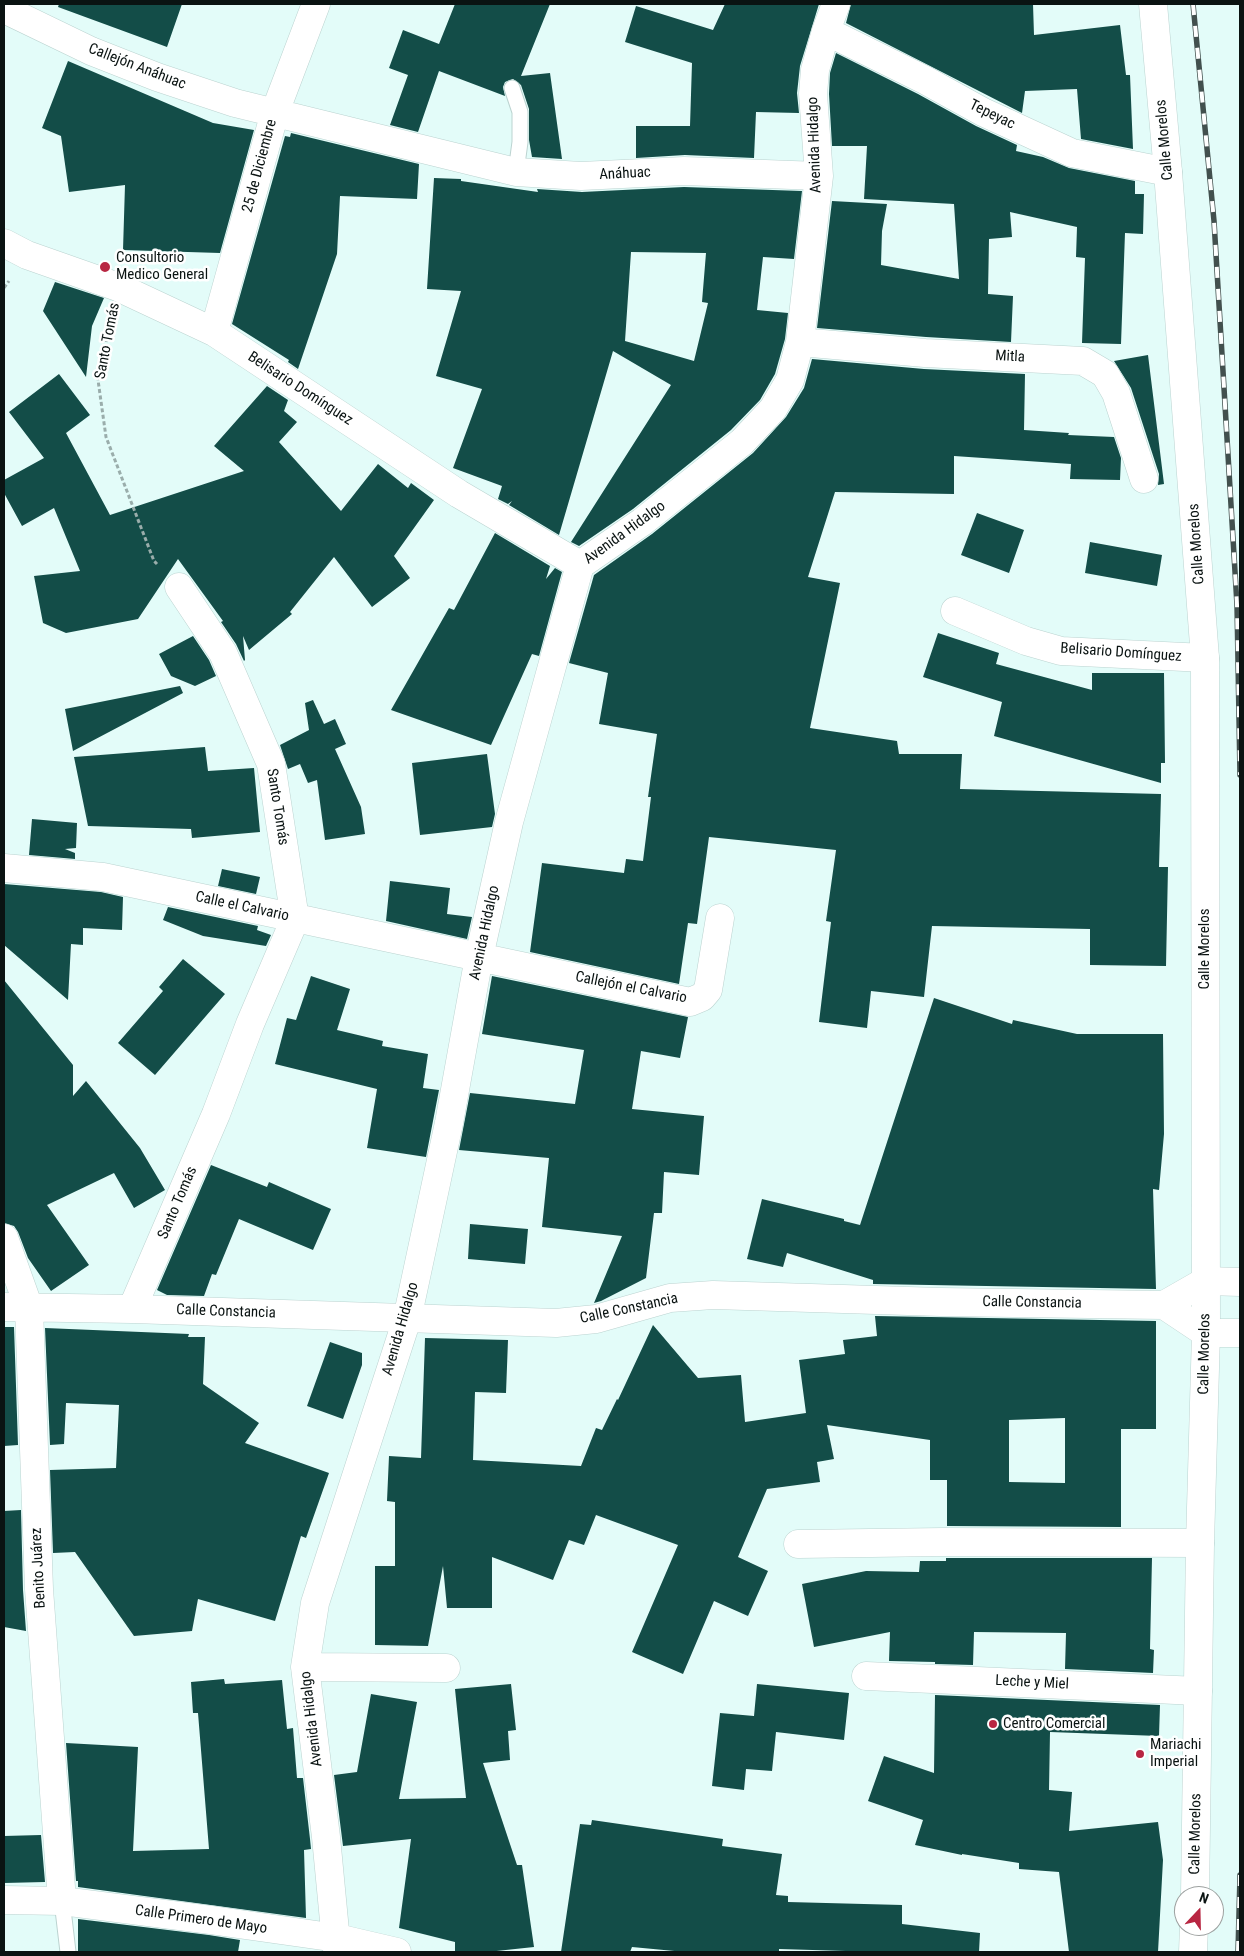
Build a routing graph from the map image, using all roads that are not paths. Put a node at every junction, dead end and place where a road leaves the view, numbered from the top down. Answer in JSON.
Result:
{"nodes":[{"id":1,"x":316,"y":4,"type":"edge"},
{"id":2,"x":836,"y":4,"type":"edge"},
{"id":3,"x":1152,"y":4,"type":"edge"},
{"id":4,"x":4,"y":9,"type":"edge"},
{"id":5,"x":826,"y":31,"type":"junction"},
{"id":6,"x":512,"y":88,"type":"dead end"},
{"id":7,"x":275,"y":112,"type":"junction"},
{"id":8,"x":516,"y":172,"type":"junction"},
{"id":9,"x":1168,"y":172,"type":"junction"},
{"id":10,"x":819,"y":176,"type":"junction"},
{"id":11,"x":4,"y":243,"type":"edge"},
{"id":12,"x":214,"y":332,"type":"junction"},
{"id":13,"x":800,"y":342,"type":"junction"},
{"id":14,"x":1144,"y":479,"type":"dead end"},
{"id":15,"x":580,"y":565,"type":"junction"},
{"id":16,"x":179,"y":587,"type":"road end"},
{"id":17,"x":955,"y":610,"type":"dead end"},
{"id":18,"x":1205,"y":658,"type":"junction"},
{"id":19,"x":4,"y":868,"type":"edge"},
{"id":20,"x":720,"y":918,"type":"dead end"},
{"id":21,"x":295,"y":919,"type":"junction"},
{"id":22,"x":478,"y":958,"type":"junction"},
{"id":23,"x":4,"y":1238,"type":"edge"},
{"id":24,"x":1206,"y":1281,"type":"junction"},
{"id":25,"x":1240,"y":1282,"type":"edge"},
{"id":26,"x":1164,"y":1305,"type":"junction"},
{"id":27,"x":17,"y":1307,"type":"edge"},
{"id":28,"x":132,"y":1309,"type":"junction"},
{"id":29,"x":407,"y":1319,"type":"junction"},
{"id":30,"x":1206,"y":1333,"type":"junction"},
{"id":31,"x":1240,"y":1333,"type":"edge"},
{"id":32,"x":798,"y":1544,"type":"dead end"},
{"id":33,"x":1200,"y":1544,"type":"junction"},
{"id":34,"x":305,"y":1667,"type":"junction"},
{"id":35,"x":446,"y":1668,"type":"dead end"},
{"id":36,"x":866,"y":1676,"type":"dead end"},
{"id":37,"x":1198,"y":1691,"type":"junction"},
{"id":38,"x":1194,"y":1886,"type":"edge"},
{"id":39,"x":4,"y":1900,"type":"edge"},
{"id":40,"x":62,"y":1902,"type":"junction"},
{"id":41,"x":1194,"y":1936,"type":"edge"},
{"id":42,"x":337,"y":1945,"type":"edge"},
{"id":43,"x":68,"y":1952,"type":"edge"},
{"id":44,"x":397,"y":1952,"type":"edge"},
{"id":45,"x":1194,"y":1952,"type":"edge"}],
"edges":[{"from":1,"to":7,"type":"street","name":"25 de Diciembre"},
{"from":2,"to":5,"type":"street","name":"Avenida Hidalgo"},
{"from":3,"to":9,"type":"street","name":"Calle Morelos"},
{"from":4,"to":7,"type":"street","name":"Callejón Anáhuac"},
{"from":5,"to":9,"type":"street","name":"Tepeyac"},
{"from":5,"to":10,"type":"street","name":"Avenida Hidalgo"},
{"from":6,"to":8,"type":"lane"},
{"from":7,"to":8,"type":"street","name":"Callejón Anáhuac"},
{"from":7,"to":12,"type":"street","name":"25 de Diciembre"},
{"from":8,"to":10,"type":"street","name":"Anáhuac"},
{"from":9,"to":18,"type":"street","name":"Calle Morelos"},
{"from":10,"to":13,"type":"street","name":"Avenida Hidalgo"},
{"from":11,"to":12,"type":"street","name":"Belisario Domínguez"},
{"from":12,"to":15,"type":"street","name":"Belisario Domínguez"},
{"from":13,"to":14,"type":"street","name":"Mitla"},
{"from":13,"to":15,"type":"street","name":"Avenida Hidalgo"},
{"from":15,"to":22,"type":"street","name":"Avenida Hidalgo"},
{"from":16,"to":21,"type":"street","name":"Santo Tomás"},
{"from":17,"to":18,"type":"street","name":"Belisario Domínguez"},
{"from":18,"to":24,"type":"street","name":"Calle Morelos"},
{"from":19,"to":21,"type":"street","name":"Calle el Calvario"},
{"from":20,"to":22,"type":"street","name":"Callejón el Calvario"},
{"from":21,"to":22,"type":"street","name":"Calle el Calvario"},
{"from":21,"to":28,"type":"street","name":"Santo Tomás"},
{"from":22,"to":29,"type":"street","name":"Avenida Hidalgo"},
{"from":23,"to":27,"type":"street","name":"Benito Juárez"},
{"from":24,"to":25,"type":"street"},
{"from":24,"to":26,"type":"street"},
{"from":24,"to":30,"type":"street","name":"Calle Morelos"},
{"from":26,"to":29,"type":"street","name":"Calle Constancia"},
{"from":26,"to":30,"type":"street"},
{"from":27,"to":28,"type":"street","name":"Calle Constancia"},
{"from":27,"to":40,"type":"street","name":"Benito Juárez"},
{"from":28,"to":29,"type":"street","name":"Calle Constancia"},
{"from":29,"to":34,"type":"street","name":"Avenida Hidalgo"},
{"from":30,"to":31,"type":"street"},
{"from":30,"to":33,"type":"street","name":"Calle Morelos"},
{"from":32,"to":33,"type":"street"},
{"from":33,"to":37,"type":"street","name":"Calle Morelos"},
{"from":34,"to":35,"type":"street"},
{"from":34,"to":42,"type":"street","name":"Avenida Hidalgo"},
{"from":36,"to":37,"type":"street","name":"Leche y Miel"},
{"from":37,"to":38,"type":"street","name":"Calle Morelos"},
{"from":39,"to":40,"type":"street","name":"Calle Primero de Mayo"},
{"from":40,"to":42,"type":"street","name":"Calle Primero de Mayo"},
{"from":40,"to":43,"type":"lane"},
{"from":41,"to":45,"type":"street"},
{"from":42,"to":44,"type":"street","name":"Calle Primero de Mayo"}]}
